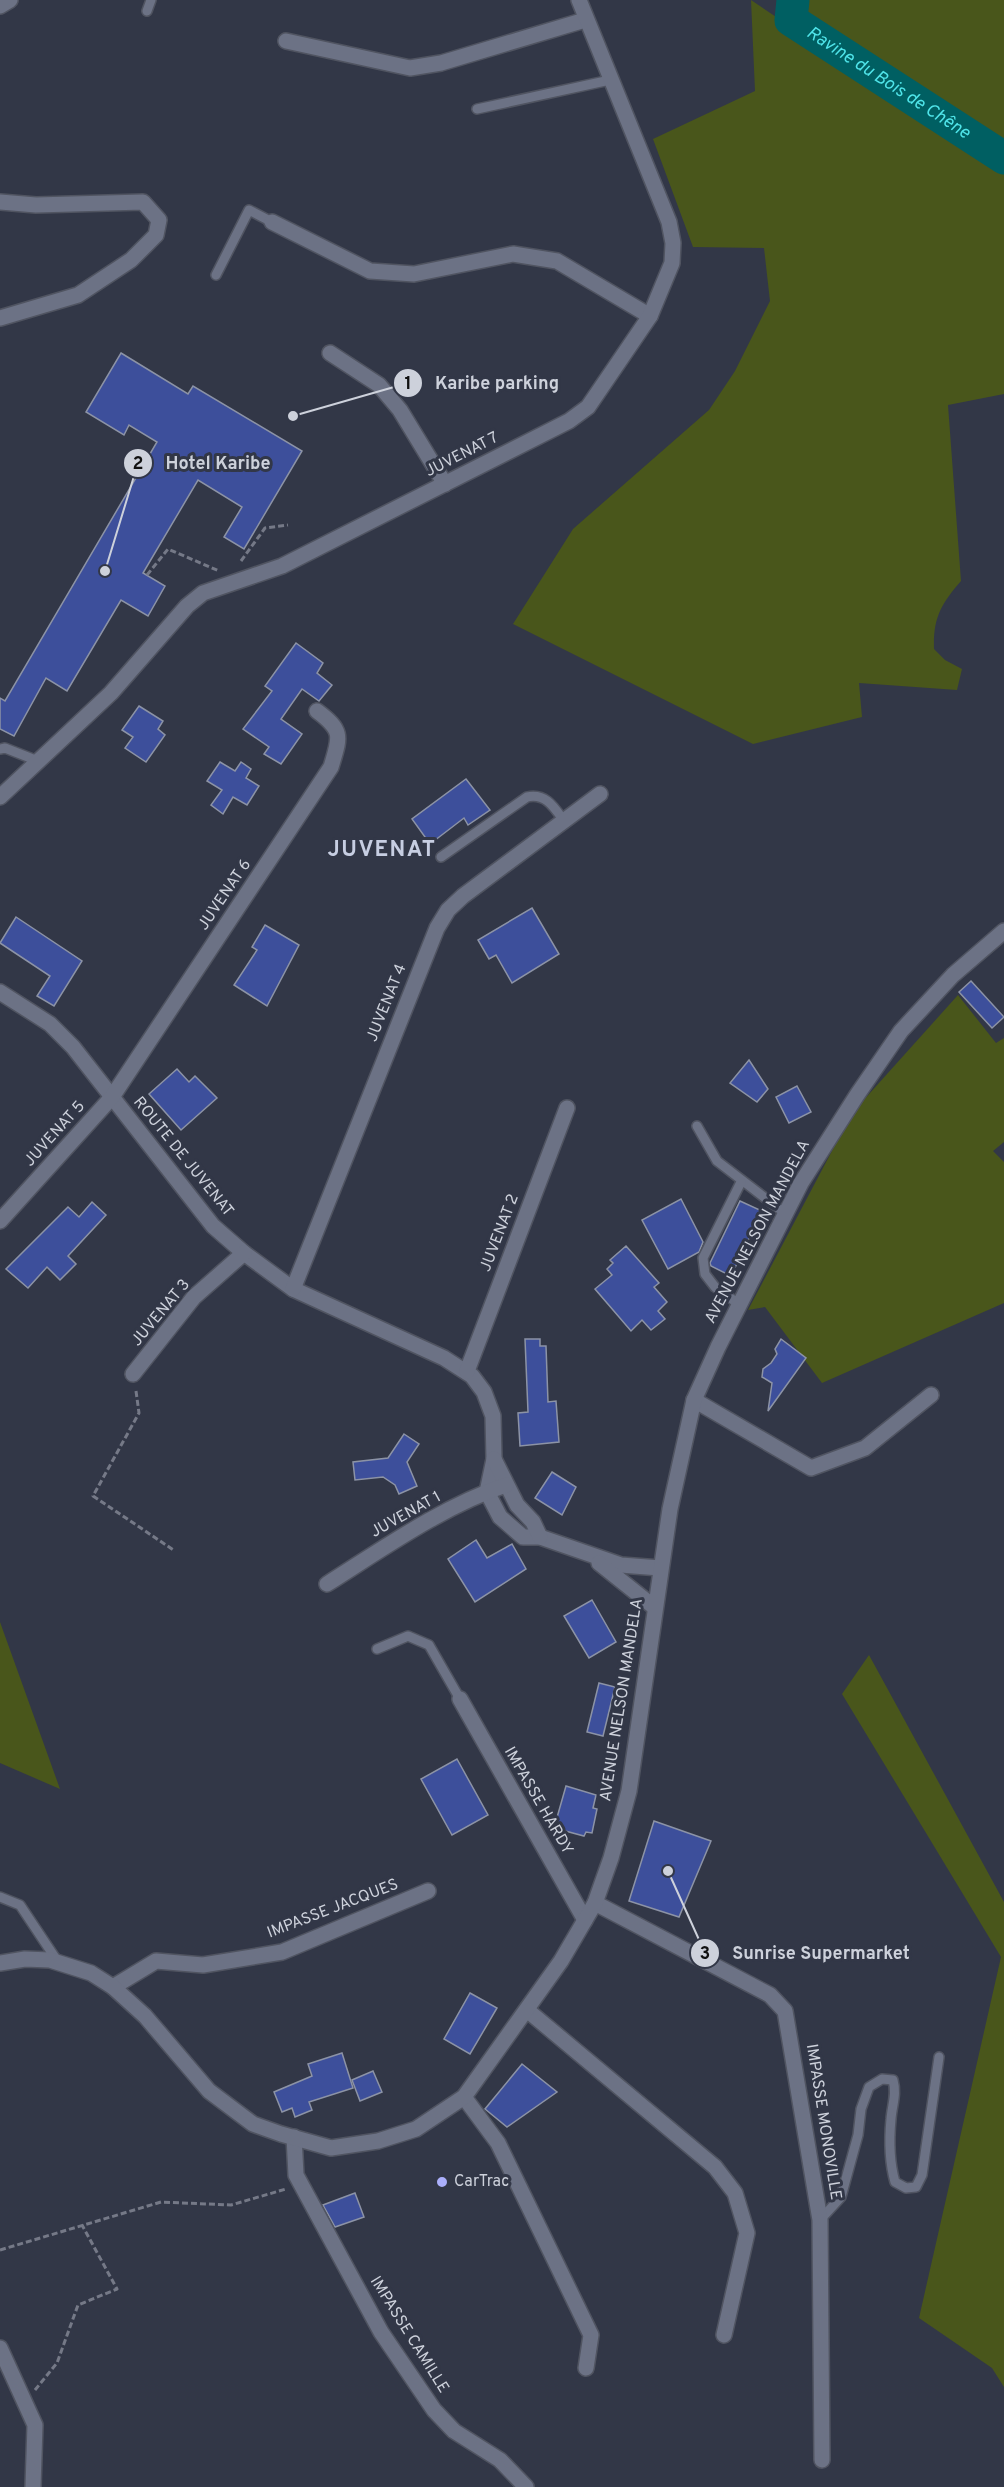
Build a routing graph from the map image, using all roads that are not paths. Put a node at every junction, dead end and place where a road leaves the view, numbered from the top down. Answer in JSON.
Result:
{"nodes":[{"id":1,"x":10,"y":0,"type":"edge"},
{"id":2,"x":151,"y":0,"type":"edge"},
{"id":3,"x":579,"y":0,"type":"edge"},
{"id":4,"x":0,"y":6,"type":"edge"},
{"id":5,"x":147,"y":11,"type":"dead end"},
{"id":6,"x":585,"y":20,"type":"junction"},
{"id":7,"x":286,"y":41,"type":"dead end"},
{"id":8,"x":610,"y":80,"type":"junction"},
{"id":9,"x":477,"y":109,"type":"dead end"},
{"id":10,"x":0,"y":202,"type":"edge"},
{"id":11,"x":272,"y":222,"type":"joint"},
{"id":12,"x":216,"y":275,"type":"dead end"},
{"id":13,"x":650,"y":316,"type":"junction"},
{"id":14,"x":0,"y":318,"type":"edge"},
{"id":15,"x":330,"y":353,"type":"dead end"},
{"id":16,"x":445,"y":484,"type":"junction"},
{"id":17,"x":317,"y":711,"type":"dead end"},
{"id":18,"x":0,"y":749,"type":"edge"},
{"id":19,"x":38,"y":761,"type":"junction"},
{"id":20,"x":600,"y":794,"type":"dead end"},
{"id":21,"x":0,"y":797,"type":"edge"},
{"id":22,"x":564,"y":821,"type":"junction"},
{"id":23,"x":441,"y":857,"type":"dead end"},
{"id":24,"x":1004,"y":931,"type":"edge"},
{"id":25,"x":0,"y":992,"type":"edge"},
{"id":26,"x":112,"y":1098,"type":"junction"},
{"id":27,"x":567,"y":1108,"type":"dead end"},
{"id":28,"x":696,"y":1126,"type":"dead end"},
{"id":29,"x":741,"y":1182,"type":"junction"},
{"id":30,"x":786,"y":1214,"type":"junction"},
{"id":31,"x":0,"y":1221,"type":"edge"},
{"id":32,"x":244,"y":1253,"type":"junction"},
{"id":33,"x":293,"y":1289,"type":"junction"},
{"id":34,"x":740,"y":1305,"type":"junction"},
{"id":35,"x":467,"y":1371,"type":"junction"},
{"id":36,"x":133,"y":1374,"type":"road end"},
{"id":37,"x":931,"y":1395,"type":"dead end"},
{"id":38,"x":694,"y":1400,"type":"junction"},
{"id":39,"x":494,"y":1459,"type":"junction"},
{"id":40,"x":506,"y":1485,"type":"junction"},
{"id":41,"x":487,"y":1492,"type":"junction"},
{"id":42,"x":540,"y":1537,"type":"junction"},
{"id":43,"x":592,"y":1557,"type":"junction"},
{"id":44,"x":660,"y":1568,"type":"junction"},
{"id":45,"x":327,"y":1584,"type":"dead end"},
{"id":46,"x":654,"y":1607,"type":"junction"},
{"id":47,"x":377,"y":1648,"type":"dead end"},
{"id":48,"x":460,"y":1699,"type":"joint"},
{"id":49,"x":428,"y":1891,"type":"dead end"},
{"id":50,"x":0,"y":1897,"type":"edge"},
{"id":51,"x":595,"y":1903,"type":"junction"},
{"id":52,"x":585,"y":1920,"type":"junction"},
{"id":53,"x":0,"y":1963,"type":"edge"},
{"id":54,"x":58,"y":1963,"type":"junction"},
{"id":55,"x":113,"y":1987,"type":"junction"},
{"id":56,"x":526,"y":2010,"type":"junction"},
{"id":57,"x":939,"y":2057,"type":"dead end"},
{"id":58,"x":464,"y":2097,"type":"junction"},
{"id":59,"x":294,"y":2137,"type":"junction"},
{"id":60,"x":820,"y":2220,"type":"junction"},
{"id":61,"x":724,"y":2335,"type":"dead end"},
{"id":62,"x":0,"y":2348,"type":"edge"},
{"id":63,"x":586,"y":2368,"type":"dead end"},
{"id":64,"x":822,"y":2460,"type":"dead end"},
{"id":65,"x":33,"y":2487,"type":"edge"},
{"id":66,"x":526,"y":2487,"type":"edge"}],
"edges":[{"from":1,"to":4,"type":"street"},
{"from":2,"to":5,"type":"lane"},
{"from":3,"to":6,"type":"street","name":"JUVENAT 7"},
{"from":6,"to":7,"type":"street"},
{"from":6,"to":8,"type":"street","name":"JUVENAT 7"},
{"from":8,"to":9,"type":"lane"},
{"from":8,"to":13,"type":"street","name":"JUVENAT 7"},
{"from":10,"to":14,"type":"street"},
{"from":11,"to":12,"type":"lane"},
{"from":11,"to":13,"type":"street"},
{"from":13,"to":16,"type":"street","name":"JUVENAT 7"},
{"from":15,"to":16,"type":"street"},
{"from":16,"to":19,"type":"street","name":"JUVENAT 7"},
{"from":17,"to":26,"type":"street","name":"JUVENAT 6"},
{"from":18,"to":19,"type":"lane"},
{"from":19,"to":21,"type":"street","name":"JUVENAT 7"},
{"from":20,"to":22,"type":"street","name":"JUVENAT 4"},
{"from":22,"to":23,"type":"lane"},
{"from":22,"to":33,"type":"street","name":"JUVENAT 4"},
{"from":24,"to":30,"type":"street","name":"AVENUE NELSON MANDELA"},
{"from":25,"to":26,"type":"street","name":"ROUTE DE JUVENAT"},
{"from":26,"to":31,"type":"street","name":"JUVENAT 5"},
{"from":26,"to":32,"type":"street","name":"ROUTE DE JUVENAT"},
{"from":27,"to":35,"type":"street","name":"JUVENAT 2"},
{"from":28,"to":29,"type":"lane"},
{"from":29,"to":30,"type":"lane"},
{"from":29,"to":34,"type":"lane"},
{"from":30,"to":34,"type":"street","name":"AVENUE NELSON MANDELA"},
{"from":32,"to":33,"type":"street","name":"ROUTE DE JUVENAT"},
{"from":32,"to":36,"type":"street","name":"JUVENAT 3"},
{"from":33,"to":35,"type":"street","name":"ROUTE DE JUVENAT"},
{"from":34,"to":38,"type":"street","name":"AVENUE NELSON MANDELA"},
{"from":35,"to":39,"type":"street","name":"ROUTE DE JUVENAT"},
{"from":37,"to":38,"type":"street"},
{"from":38,"to":44,"type":"street","name":"AVENUE NELSON MANDELA"},
{"from":39,"to":40,"type":"street","name":"ROUTE DE JUVENAT"},
{"from":39,"to":41,"type":"street","name":"ROUTE DE JUVENAT"},
{"from":40,"to":41,"type":"street","name":"JUVENAT 1"},
{"from":40,"to":42,"type":"street","name":"ROUTE DE JUVENAT"},
{"from":41,"to":42,"type":"street"},
{"from":41,"to":45,"type":"street","name":"JUVENAT 1"},
{"from":42,"to":43,"type":"street"},
{"from":43,"to":44,"type":"street"},
{"from":43,"to":46,"type":"street"},
{"from":44,"to":46,"type":"street","name":"AVENUE NELSON MANDELA"},
{"from":46,"to":51,"type":"street","name":"AVENUE NELSON MANDELA"},
{"from":47,"to":48,"type":"lane"},
{"from":48,"to":52,"type":"street","name":"IMPASSE HARDY"},
{"from":49,"to":55,"type":"street","name":"IMPASSE JACQUES"},
{"from":50,"to":54,"type":"lane"},
{"from":51,"to":52,"type":"street","name":"AVENUE NELSON MANDELA"},
{"from":51,"to":60,"type":"street","name":"IMPASSE MONOVILLE"},
{"from":52,"to":56,"type":"street","name":"AVENUE NELSON MANDELA"},
{"from":53,"to":54,"type":"street","name":"AVENUE NELSON MANDELA"},
{"from":54,"to":55,"type":"street","name":"AVENUE NELSON MANDELA"},
{"from":55,"to":59,"type":"street","name":"AVENUE NELSON MANDELA"},
{"from":56,"to":58,"type":"street","name":"AVENUE NELSON MANDELA"},
{"from":56,"to":61,"type":"street"},
{"from":57,"to":60,"type":"lane"},
{"from":58,"to":59,"type":"street","name":"AVENUE NELSON MANDELA"},
{"from":58,"to":63,"type":"street"},
{"from":59,"to":66,"type":"street","name":"IMPASSE CAMILLE"},
{"from":60,"to":64,"type":"street","name":"IMPASSE MONOVILLE"},
{"from":62,"to":65,"type":"street"}]}
